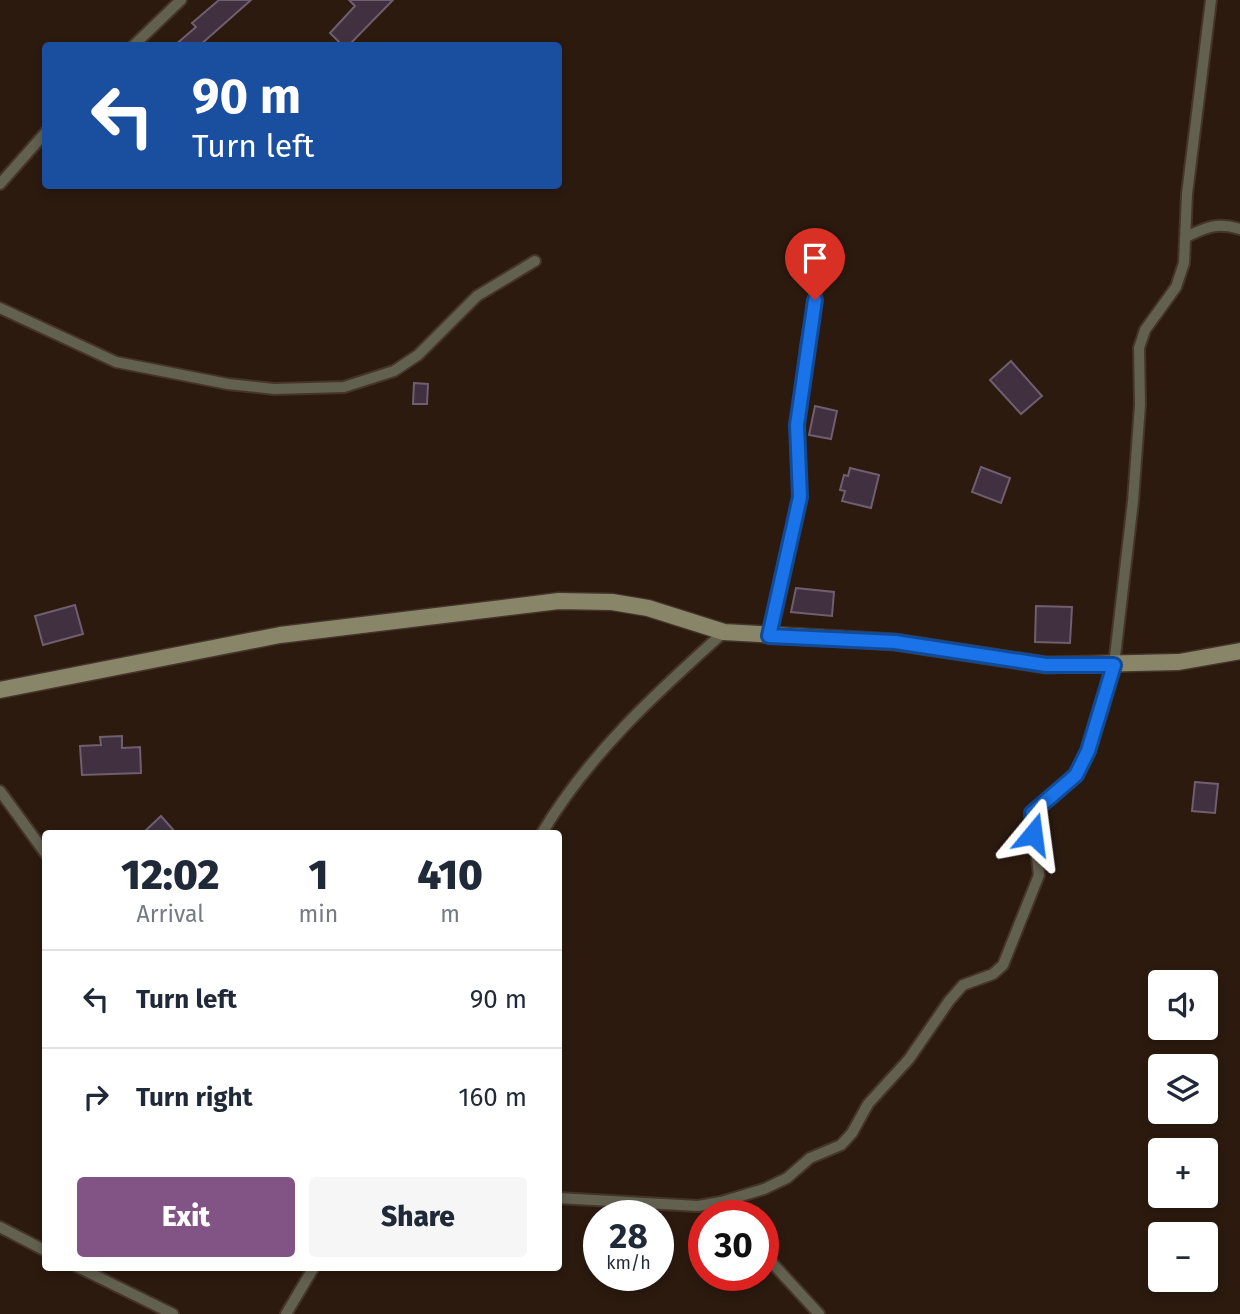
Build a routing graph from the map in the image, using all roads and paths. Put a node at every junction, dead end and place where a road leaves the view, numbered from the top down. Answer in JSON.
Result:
{"nodes":[{"id":1,"x":181,"y":0,"type":"edge"},
{"id":2,"x":1211,"y":0,"type":"edge"},
{"id":3,"x":137,"y":42,"type":"edge"},
{"id":4,"x":42,"y":137,"type":"edge"},
{"id":5,"x":0,"y":184,"type":"edge"},
{"id":6,"x":1240,"y":229,"type":"edge"},
{"id":7,"x":1186,"y":237,"type":"junction"},
{"id":8,"x":535,"y":261,"type":"dead end"},
{"id":9,"x":819,"y":277,"type":"dead end"},
{"id":10,"x":0,"y":308,"type":"edge"},
{"id":11,"x":724,"y":632,"type":"junction"},
{"id":12,"x":769,"y":636,"type":"junction"},
{"id":13,"x":1240,"y":651,"type":"edge"},
{"id":14,"x":1114,"y":665,"type":"junction"},
{"id":15,"x":0,"y":690,"type":"edge"},
{"id":16,"x":0,"y":791,"type":"edge"},
{"id":17,"x":544,"y":830,"type":"edge"},
{"id":18,"x":42,"y":849,"type":"edge"},
{"id":19,"x":562,"y":1198,"type":"edge"},
{"id":20,"x":728,"y":1200,"type":"edge"},
{"id":21,"x":688,"y":1205,"type":"edge"},
{"id":22,"x":0,"y":1227,"type":"edge"},
{"id":23,"x":42,"y":1249,"type":"edge"},
{"id":24,"x":779,"y":1270,"type":"edge"},
{"id":25,"x":86,"y":1271,"type":"edge"},
{"id":26,"x":312,"y":1271,"type":"edge"},
{"id":27,"x":173,"y":1314,"type":"edge"},
{"id":28,"x":286,"y":1314,"type":"edge"},
{"id":29,"x":819,"y":1314,"type":"edge"}],
"edges":[{"from":1,"to":3,"type":"street"},
{"from":2,"to":7,"type":"street"},
{"from":4,"to":5,"type":"street"},
{"from":6,"to":7,"type":"street"},
{"from":7,"to":14,"type":"street"},
{"from":8,"to":10,"type":"street"},
{"from":9,"to":12,"type":"street"},
{"from":11,"to":12,"type":"street"},
{"from":11,"to":15,"type":"street"},
{"from":11,"to":17,"type":"street"},
{"from":12,"to":14,"type":"street"},
{"from":13,"to":14,"type":"street"},
{"from":14,"to":20,"type":"street"},
{"from":16,"to":18,"type":"street"},
{"from":19,"to":21,"type":"street"},
{"from":22,"to":23,"type":"street"},
{"from":24,"to":29,"type":"street"},
{"from":25,"to":27,"type":"street"},
{"from":26,"to":28,"type":"street"}]}
